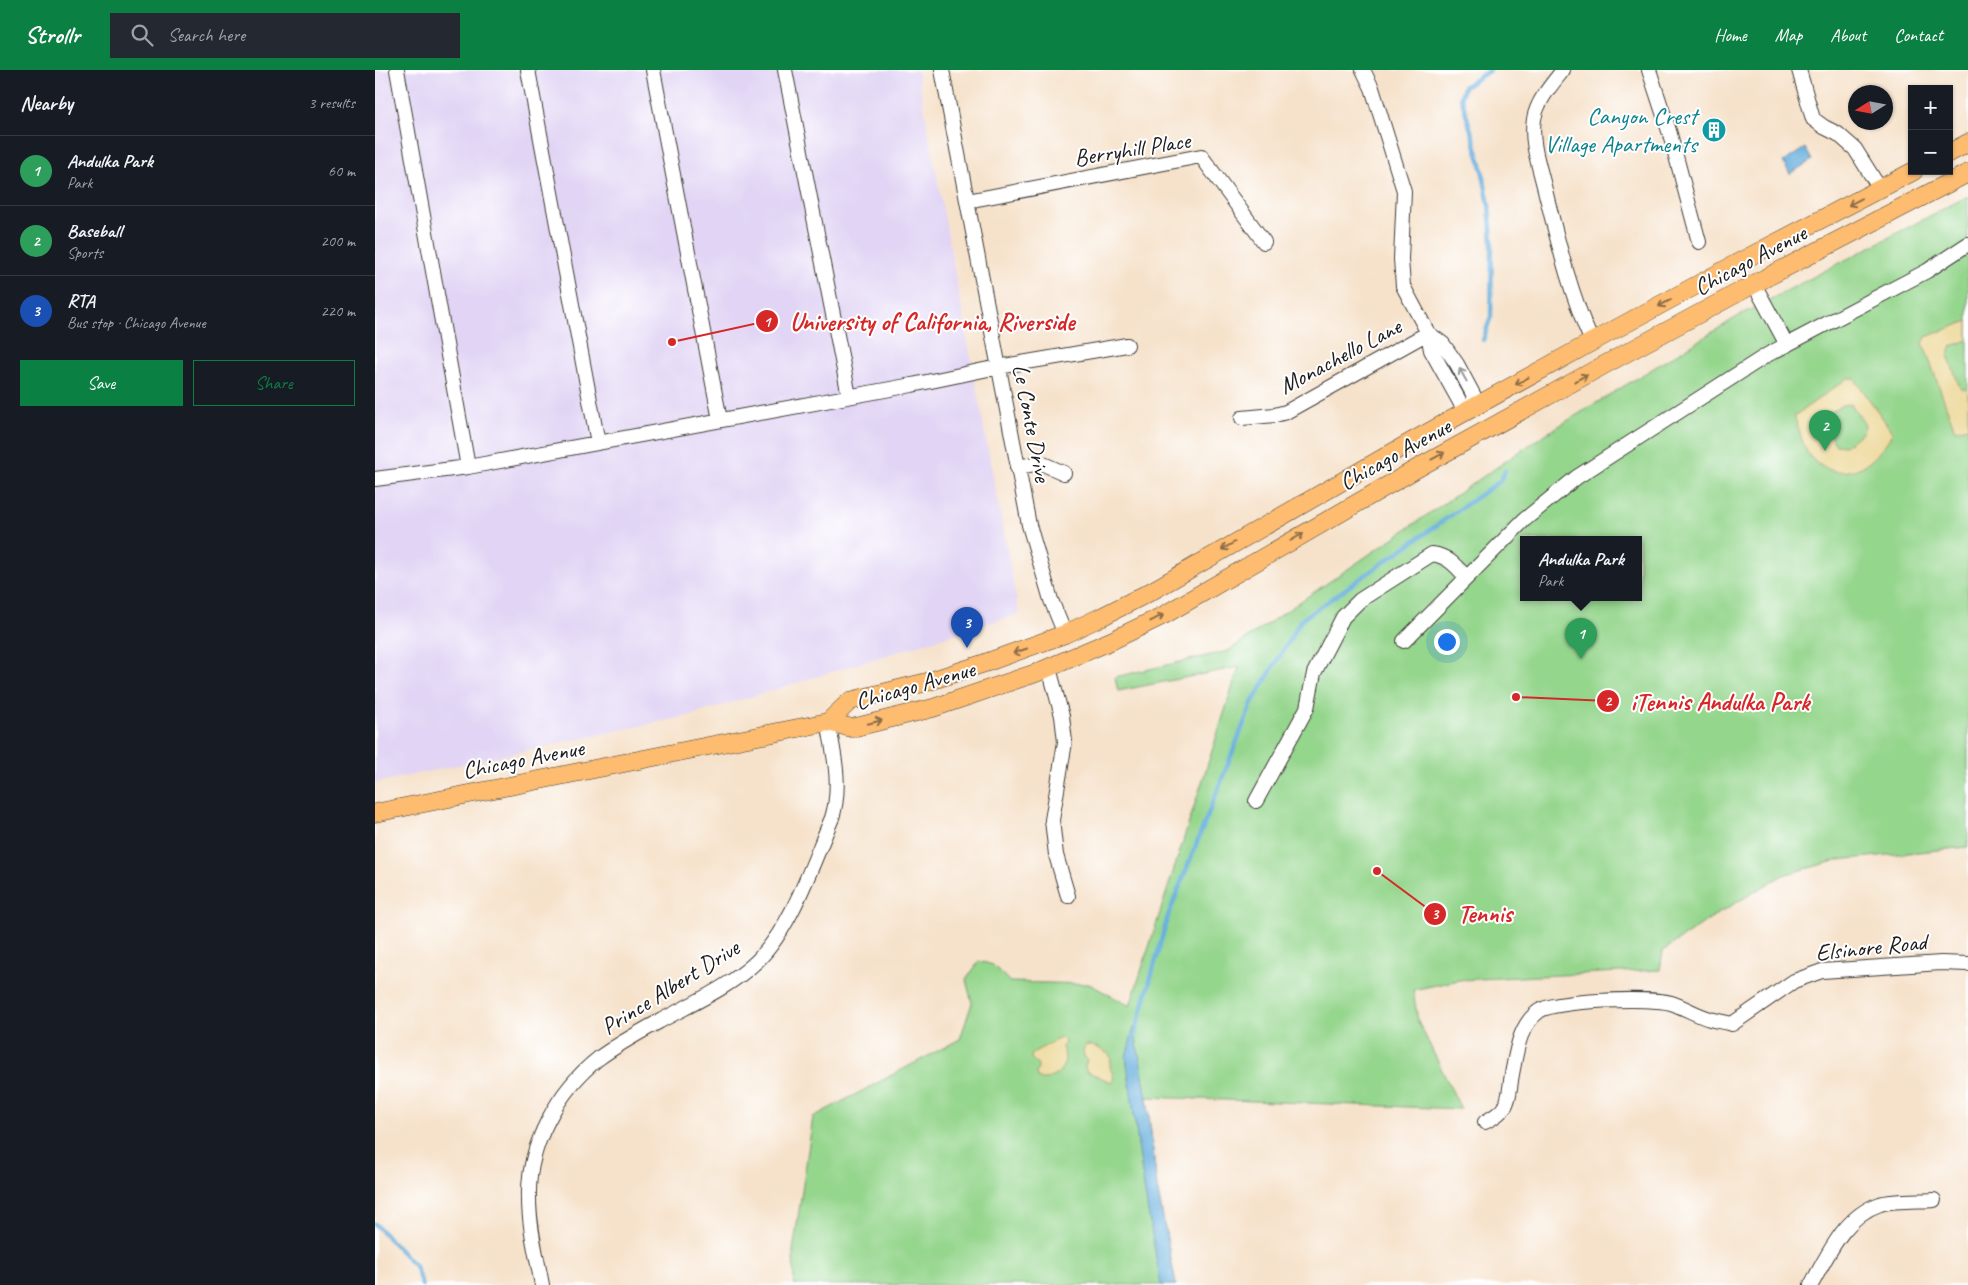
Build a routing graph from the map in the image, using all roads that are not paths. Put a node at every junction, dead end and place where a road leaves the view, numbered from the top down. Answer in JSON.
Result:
{"nodes":[{"id":1,"x":397,"y":70,"type":"edge"},
{"id":2,"x":528,"y":70,"type":"edge"},
{"id":3,"x":653,"y":70,"type":"edge"},
{"id":4,"x":785,"y":70,"type":"edge"},
{"id":5,"x":942,"y":70,"type":"edge"},
{"id":6,"x":1363,"y":70,"type":"edge"},
{"id":7,"x":1563,"y":70,"type":"edge"},
{"id":8,"x":1649,"y":70,"type":"edge"},
{"id":9,"x":1799,"y":70,"type":"edge"},
{"id":10,"x":1968,"y":143,"type":"edge"},
{"id":11,"x":1953,"y":151,"type":"edge"},
{"id":12,"x":1968,"y":173,"type":"edge"},
{"id":13,"x":1908,"y":174,"type":"edge"},
{"id":14,"x":1880,"y":189,"type":"junction"},
{"id":15,"x":967,"y":201,"type":"junction"},
{"id":16,"x":1265,"y":242,"type":"dead end"},
{"id":17,"x":1699,"y":242,"type":"dead end"},
{"id":18,"x":1968,"y":244,"type":"edge"},
{"id":19,"x":1755,"y":284,"type":"junction"},
{"id":20,"x":1428,"y":333,"type":"junction"},
{"id":21,"x":1592,"y":342,"type":"junction"},
{"id":22,"x":1127,"y":345,"type":"dead end"},
{"id":23,"x":1787,"y":345,"type":"junction"},
{"id":24,"x":998,"y":367,"type":"junction"},
{"id":25,"x":849,"y":396,"type":"junction"},
{"id":26,"x":1473,"y":408,"type":"junction"},
{"id":27,"x":1242,"y":418,"type":"dead end"},
{"id":28,"x":720,"y":420,"type":"junction"},
{"id":29,"x":598,"y":443,"type":"junction"},
{"id":30,"x":467,"y":467,"type":"junction"},
{"id":31,"x":1017,"y":467,"type":"junction"},
{"id":32,"x":1064,"y":473,"type":"dead end"},
{"id":33,"x":375,"y":479,"type":"edge"},
{"id":34,"x":1466,"y":577,"type":"junction"},
{"id":35,"x":1065,"y":634,"type":"junction"},
{"id":36,"x":1113,"y":640,"type":"junction"},
{"id":37,"x":1404,"y":641,"type":"dead end"},
{"id":38,"x":1049,"y":668,"type":"junction"},
{"id":39,"x":970,"y":695,"type":"junction"},
{"id":40,"x":828,"y":722,"type":"junction"},
{"id":41,"x":1256,"y":801,"type":"dead end"},
{"id":42,"x":375,"y":813,"type":"edge"},
{"id":43,"x":1068,"y":896,"type":"dead end"},
{"id":44,"x":1968,"y":964,"type":"edge"},
{"id":45,"x":1485,"y":1122,"type":"dead end"},
{"id":46,"x":1934,"y":1200,"type":"dead end"},
{"id":47,"x":542,"y":1285,"type":"edge"},
{"id":48,"x":1811,"y":1285,"type":"edge"}],
"edges":[{"from":1,"to":30,"type":"street"},
{"from":2,"to":29,"type":"street"},
{"from":3,"to":28,"type":"street"},
{"from":4,"to":25,"type":"street"},
{"from":5,"to":15,"type":"street","name":"Le Conte Drive"},
{"from":6,"to":20,"type":"street"},
{"from":7,"to":21,"type":"street"},
{"from":8,"to":17,"type":"street"},
{"from":9,"to":14,"type":"street"},
{"from":10,"to":11,"type":"main road"},
{"from":12,"to":19,"type":"main road","name":"Chicago Avenue"},
{"from":13,"to":14,"type":"main road","name":"Chicago Avenue"},
{"from":14,"to":21,"type":"main road","name":"Chicago Avenue","one_way":true},
{"from":15,"to":16,"type":"street","name":"Berryhill Place"},
{"from":15,"to":24,"type":"street","name":"Le Conte Drive"},
{"from":18,"to":23,"type":"street"},
{"from":19,"to":23,"type":"street"},
{"from":36,"to":19,"type":"main road","name":"Chicago Avenue","one_way":true},
{"from":20,"to":26,"type":"street"},
{"from":20,"to":27,"type":"street","name":"Monachello Lane"},
{"from":21,"to":26,"type":"main road","name":"Chicago Avenue","one_way":true},
{"from":22,"to":24,"type":"street"},
{"from":23,"to":34,"type":"street"},
{"from":24,"to":25,"type":"street"},
{"from":24,"to":31,"type":"street","name":"Le Conte Drive"},
{"from":25,"to":28,"type":"street"},
{"from":26,"to":35,"type":"main road","name":"Chicago Avenue","one_way":true},
{"from":28,"to":29,"type":"street"},
{"from":29,"to":30,"type":"street"},
{"from":30,"to":33,"type":"street"},
{"from":31,"to":32,"type":"street"},
{"from":31,"to":35,"type":"street","name":"Le Conte Drive"},
{"from":34,"to":37,"type":"street"},
{"from":34,"to":41,"type":"street"},
{"from":35,"to":36,"type":"main road"},
{"from":35,"to":39,"type":"main road"},
{"from":35,"to":40,"type":"main road","name":"Chicago Avenue","one_way":true},
{"from":36,"to":38,"type":"main road","name":"Chicago Avenue"},
{"from":38,"to":39,"type":"main road","name":"Chicago Avenue"},
{"from":38,"to":43,"type":"street"},
{"from":40,"to":39,"type":"main road","name":"Chicago Avenue","one_way":true},
{"from":40,"to":42,"type":"main road","name":"Chicago Avenue"},
{"from":40,"to":47,"type":"street","name":"Prince Albert Drive"},
{"from":44,"to":45,"type":"street","name":"Elsinore Road"},
{"from":46,"to":48,"type":"street"}]}
